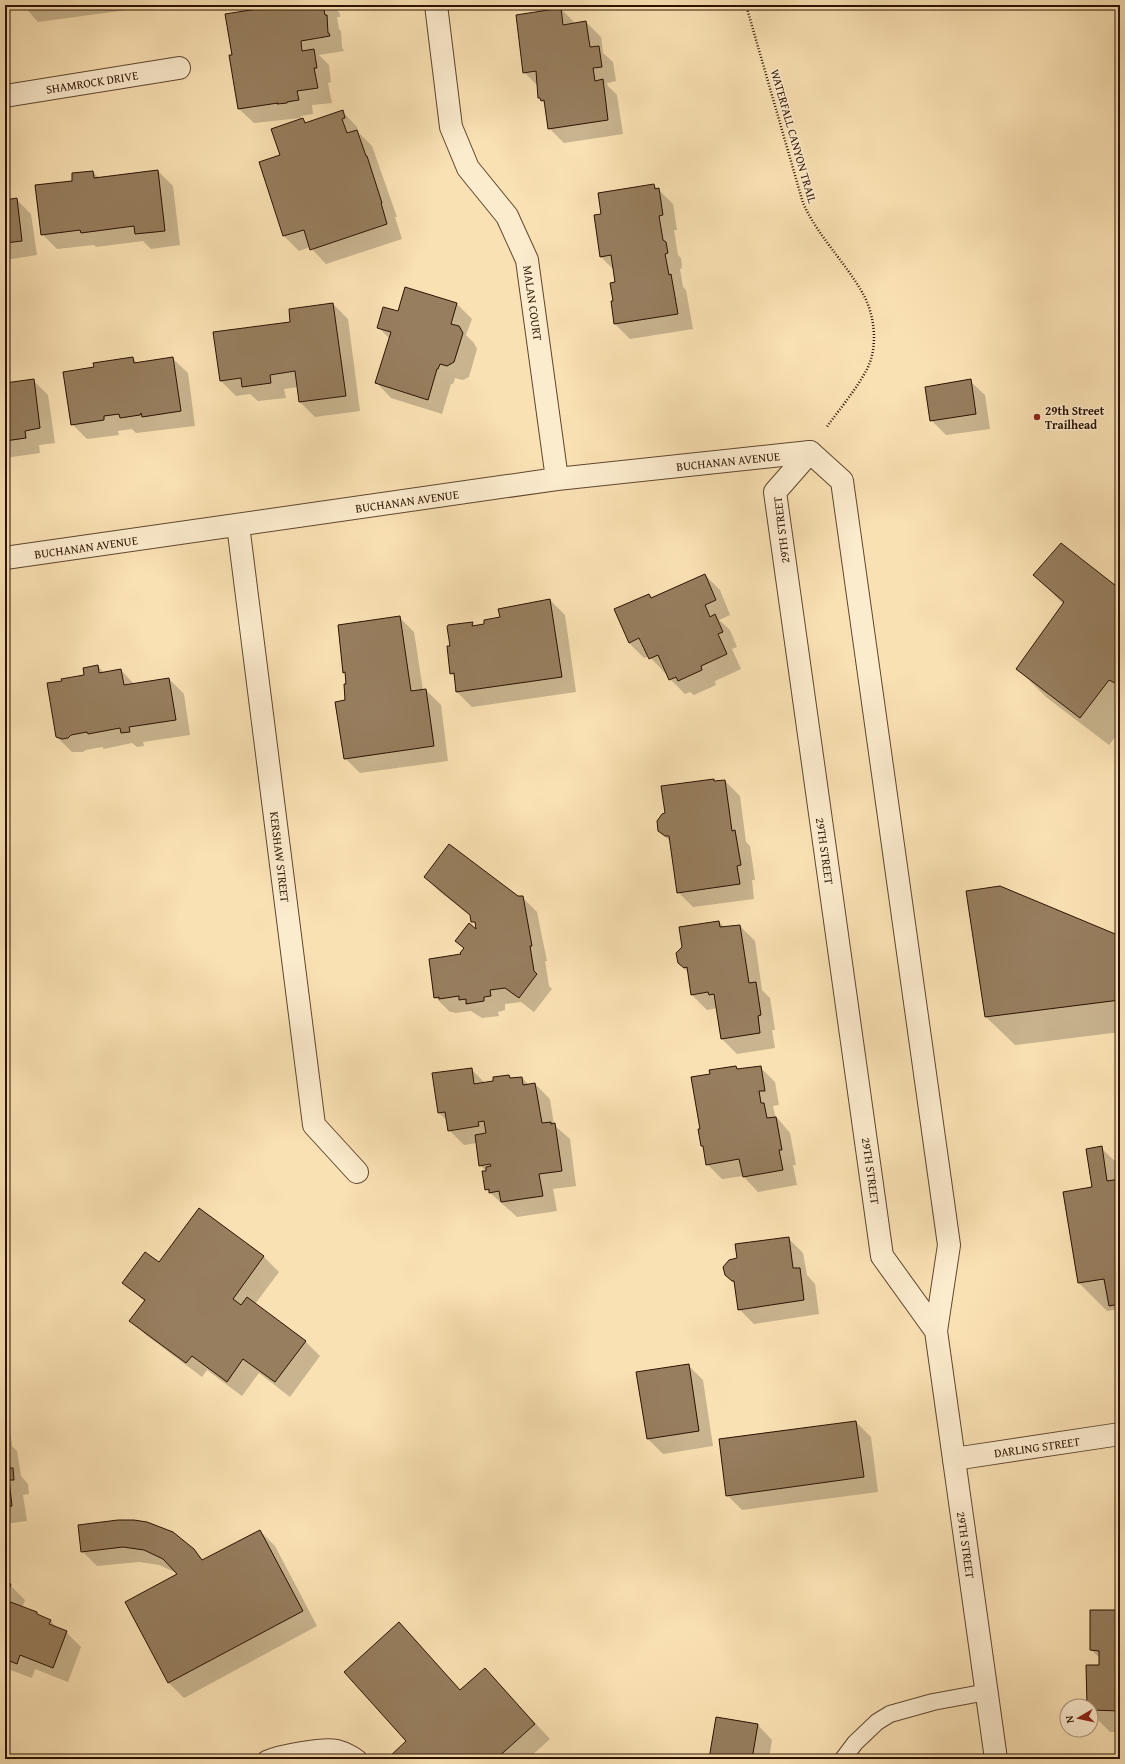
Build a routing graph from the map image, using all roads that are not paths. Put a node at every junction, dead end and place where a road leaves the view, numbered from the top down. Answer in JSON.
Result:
{"nodes":[{"id":1,"x":436,"y":5,"type":"edge"},
{"id":2,"x":179,"y":68,"type":"dead end"},
{"id":3,"x":5,"y":96,"type":"edge"},
{"id":4,"x":810,"y":452,"type":"junction"},
{"id":5,"x":557,"y":480,"type":"junction"},
{"id":6,"x":238,"y":525,"type":"junction"},
{"id":7,"x":5,"y":558,"type":"edge"},
{"id":8,"x":357,"y":1172,"type":"dead end"},
{"id":9,"x":936,"y":1331,"type":"junction"},
{"id":10,"x":1120,"y":1434,"type":"edge"},
{"id":11,"x":954,"y":1459,"type":"junction"},
{"id":12,"x":987,"y":1692,"type":"junction"},
{"id":13,"x":266,"y":1759,"type":"edge"},
{"id":14,"x":359,"y":1759,"type":"edge"},
{"id":15,"x":844,"y":1759,"type":"edge"},
{"id":16,"x":996,"y":1759,"type":"edge"}],
"edges":[{"from":1,"to":5,"type":"street","name":"MALAN COURT"},
{"from":2,"to":3,"type":"street","name":"SHAMROCK DRIVE"},
{"from":4,"to":5,"type":"street","name":"BUCHANAN AVENUE"},
{"from":4,"to":9,"type":"street","name":"29TH STREET"},
{"from":4,"to":9,"type":"street","name":"29TH STREET"},
{"from":5,"to":6,"type":"street","name":"BUCHANAN AVENUE"},
{"from":6,"to":7,"type":"street","name":"BUCHANAN AVENUE"},
{"from":6,"to":8,"type":"street","name":"KERSHAW STREET"},
{"from":9,"to":11,"type":"street","name":"29TH STREET"},
{"from":10,"to":11,"type":"street","name":"DARLING STREET"},
{"from":11,"to":12,"type":"street","name":"29TH STREET"},
{"from":12,"to":15,"type":"lane"},
{"from":12,"to":16,"type":"street","name":"29TH STREET"},
{"from":13,"to":14,"type":"lane"}]}
